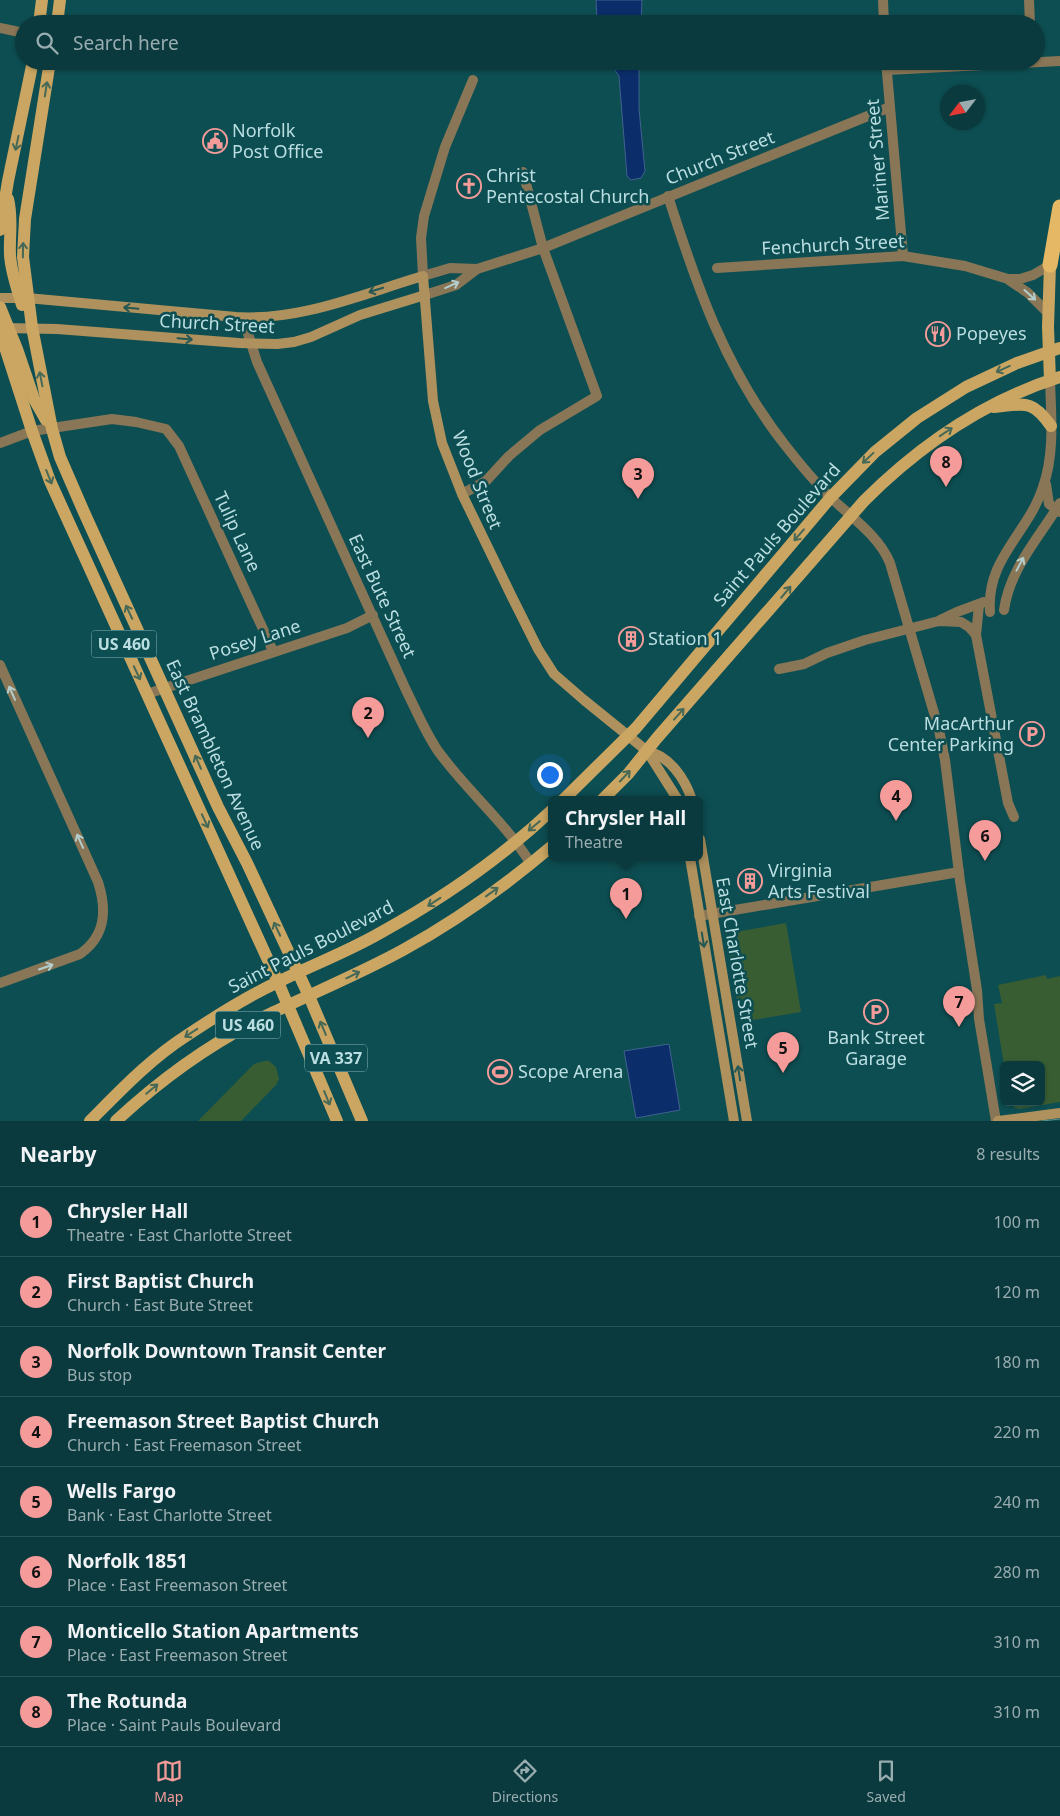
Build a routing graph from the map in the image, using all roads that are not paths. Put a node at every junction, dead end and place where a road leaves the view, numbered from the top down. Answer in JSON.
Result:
{"nodes":[{"id":1,"x":42,"y":0,"type":"edge"},
{"id":2,"x":60,"y":0,"type":"edge"},
{"id":3,"x":883,"y":0,"type":"edge"},
{"id":4,"x":1029,"y":0,"type":"edge"},
{"id":5,"x":40,"y":15,"type":"edge"},
{"id":6,"x":58,"y":15,"type":"edge"},
{"id":7,"x":884,"y":15,"type":"edge"},
{"id":8,"x":1030,"y":15,"type":"edge"},
{"id":9,"x":0,"y":28,"type":"edge"},
{"id":10,"x":15,"y":31,"type":"edge"},
{"id":11,"x":1045,"y":61,"type":"edge"},
{"id":12,"x":1060,"y":61,"type":"edge"},
{"id":13,"x":31,"y":70,"type":"edge"},
{"id":14,"x":49,"y":70,"type":"edge"},
{"id":15,"x":886,"y":70,"type":"edge"},
{"id":16,"x":473,"y":80,"type":"dead end"},
{"id":17,"x":890,"y":108,"type":"junction"},
{"id":18,"x":523,"y":172,"type":"dead end"},
{"id":19,"x":6,"y":190,"type":"junction"},
{"id":20,"x":668,"y":196,"type":"junction"},
{"id":21,"x":1060,"y":207,"type":"edge"},
{"id":22,"x":0,"y":230,"type":"edge"},
{"id":23,"x":544,"y":248,"type":"junction"},
{"id":24,"x":903,"y":256,"type":"junction"},
{"id":25,"x":1050,"y":265,"type":"junction"},
{"id":26,"x":717,"y":268,"type":"dead end"},
{"id":27,"x":477,"y":269,"type":"junction"},
{"id":28,"x":423,"y":276,"type":"junction"},
{"id":29,"x":1008,"y":279,"type":"junction"},
{"id":30,"x":425,"y":295,"type":"junction"},
{"id":31,"x":0,"y":298,"type":"edge"},
{"id":32,"x":24,"y":298,"type":"junction"},
{"id":33,"x":0,"y":307,"type":"edge"},
{"id":34,"x":1049,"y":314,"type":"junction"},
{"id":35,"x":243,"y":318,"type":"junction"},
{"id":36,"x":2,"y":327,"type":"edge"},
{"id":37,"x":32,"y":328,"type":"junction"},
{"id":38,"x":250,"y":344,"type":"junction"},
{"id":39,"x":1054,"y":350,"type":"edge"},
{"id":40,"x":1055,"y":378,"type":"edge"},
{"id":41,"x":984,"y":408,"type":"junction"},
{"id":42,"x":1051,"y":426,"type":"junction"},
{"id":43,"x":52,"y":428,"type":"junction"},
{"id":44,"x":32,"y":431,"type":"junction"},
{"id":45,"x":0,"y":443,"type":"edge"},
{"id":46,"x":1045,"y":481,"type":"junction"},
{"id":47,"x":462,"y":494,"type":"junction"},
{"id":48,"x":830,"y":497,"type":"junction"},
{"id":49,"x":1059,"y":508,"type":"edge"},
{"id":50,"x":850,"y":516,"type":"junction"},
{"id":51,"x":990,"y":599,"type":"junction"},
{"id":52,"x":979,"y":605,"type":"junction"},
{"id":53,"x":1004,"y":610,"type":"dead end"},
{"id":54,"x":990,"y":612,"type":"dead end"},
{"id":55,"x":373,"y":615,"type":"junction"},
{"id":56,"x":939,"y":621,"type":"junction"},
{"id":57,"x":910,"y":628,"type":"junction"},
{"id":58,"x":976,"y":635,"type":"junction"},
{"id":59,"x":273,"y":651,"type":"junction"},
{"id":60,"x":0,"y":666,"type":"edge"},
{"id":61,"x":779,"y":669,"type":"dead end"},
{"id":62,"x":164,"y":688,"type":"junction"},
{"id":63,"x":147,"y":694,"type":"junction"},
{"id":64,"x":628,"y":736,"type":"junction"},
{"id":65,"x":647,"y":751,"type":"junction"},
{"id":66,"x":567,"y":796,"type":"edge"},
{"id":67,"x":606,"y":796,"type":"edge"},
{"id":68,"x":675,"y":796,"type":"edge"},
{"id":69,"x":690,"y":796,"type":"edge"},
{"id":70,"x":548,"y":813,"type":"edge"},
{"id":71,"x":1014,"y":817,"type":"dead end"},
{"id":72,"x":515,"y":841,"type":"junction"},
{"id":73,"x":548,"y":849,"type":"edge"},
{"id":74,"x":703,"y":858,"type":"edge"},
{"id":75,"x":690,"y":861,"type":"edge"},
{"id":76,"x":531,"y":864,"type":"junction"},
{"id":77,"x":959,"y":872,"type":"junction"},
{"id":78,"x":712,"y":914,"type":"junction"},
{"id":79,"x":699,"y":916,"type":"junction"},
{"id":80,"x":298,"y":973,"type":"junction"},
{"id":81,"x":0,"y":982,"type":"edge"},
{"id":82,"x":278,"y":982,"type":"junction"},
{"id":83,"x":308,"y":996,"type":"junction"},
{"id":84,"x":288,"y":1005,"type":"junction"},
{"id":85,"x":1060,"y":1113,"type":"edge"},
{"id":86,"x":90,"y":1121,"type":"edge"},
{"id":87,"x":116,"y":1121,"type":"edge"},
{"id":88,"x":337,"y":1121,"type":"edge"},
{"id":89,"x":362,"y":1121,"type":"edge"},
{"id":90,"x":734,"y":1121,"type":"edge"},
{"id":91,"x":747,"y":1121,"type":"edge"},
{"id":92,"x":997,"y":1121,"type":"edge"}],
"edges":[{"from":1,"to":5,"type":"main road"},
{"from":2,"to":6,"type":"main road"},
{"from":3,"to":7,"type":"street"},
{"from":4,"to":8,"type":"street"},
{"from":9,"to":10,"type":"street"},
{"from":11,"to":12,"type":"street"},
{"from":13,"to":19,"type":"main road","one_way":true},
{"from":32,"to":14,"type":"main road","name":"East Brambleton Avenue","number":"US 460","one_way":true},
{"from":15,"to":17,"type":"street","name":"Mariner Street"},
{"from":16,"to":28,"type":"street","name":"Wood Street"},
{"from":17,"to":20,"type":"street","name":"Church Street"},
{"from":17,"to":24,"type":"street","name":"Mariner Street"},
{"from":18,"to":23,"type":"street"},
{"from":19,"to":22,"type":"main road"},
{"from":19,"to":32,"type":"main road"},
{"from":20,"to":23,"type":"street","name":"Church Street"},
{"from":20,"to":48,"type":"street"},
{"from":21,"to":25,"type":"highway"},
{"from":23,"to":27,"type":"street","name":"Church Street"},
{"from":23,"to":47,"type":"street"},
{"from":24,"to":26,"type":"street","name":"Fenchurch Street"},
{"from":24,"to":29,"type":"street","name":"Fenchurch Street"},
{"from":25,"to":29,"type":"street","name":"Fenchurch Street"},
{"from":25,"to":34,"type":"main road"},
{"from":27,"to":28,"type":"street","name":"Church Street"},
{"from":30,"to":27,"type":"street","name":"Church Street","one_way":true},
{"from":28,"to":30,"type":"street","name":"Wood Street"},
{"from":28,"to":35,"type":"street","name":"Church Street","one_way":true},
{"from":29,"to":34,"type":"street","name":"Fenchurch Street","one_way":true},
{"from":30,"to":38,"type":"street","name":"Church Street"},
{"from":30,"to":47,"type":"street","name":"Wood Street"},
{"from":31,"to":32,"type":"street","name":"Church Street"},
{"from":35,"to":32,"type":"street","name":"Church Street","one_way":true},
{"from":32,"to":37,"type":"main road","name":"East Brambleton Avenue","number":"US 460"},
{"from":33,"to":36,"type":"main road"},
{"from":34,"to":39,"type":"main road"},
{"from":35,"to":38,"type":"street","name":"East Bute Street"},
{"from":36,"to":37,"type":"street","name":"Church Street"},
{"from":36,"to":43,"type":"main road"},
{"from":36,"to":44,"type":"main road","name":"East Brambleton Avenue","number":"US 460"},
{"from":37,"to":38,"type":"street","name":"Church Street","one_way":true},
{"from":43,"to":37,"type":"main road","name":"East Brambleton Avenue","number":"US 460","one_way":true},
{"from":38,"to":55,"type":"street","name":"East Bute Street"},
{"from":39,"to":40,"type":"main road"},
{"from":39,"to":48,"type":"main road","name":"Saint Pauls Boulevard","one_way":true},
{"from":40,"to":41,"type":"main road"},
{"from":40,"to":42,"type":"street"},
{"from":41,"to":42,"type":"main road"},
{"from":50,"to":41,"type":"main road","one_way":true},
{"from":42,"to":46,"type":"street"},
{"from":43,"to":44,"type":"street"},
{"from":43,"to":59,"type":"street","name":"Tulip Lane"},
{"from":62,"to":43,"type":"main road","name":"East Brambleton Avenue","number":"US 460","one_way":true},
{"from":44,"to":45,"type":"street"},
{"from":44,"to":63,"type":"main road","name":"East Brambleton Avenue","number":"US 460","one_way":true},
{"from":46,"to":49,"type":"street"},
{"from":46,"to":51,"type":"street"},
{"from":47,"to":64,"type":"street","name":"Wood Street"},
{"from":48,"to":50,"type":"street"},
{"from":48,"to":64,"type":"main road","name":"Saint Pauls Boulevard","one_way":true},
{"from":53,"to":49,"type":"street","one_way":true},
{"from":50,"to":57,"type":"street"},
{"from":65,"to":50,"type":"main road","one_way":true},
{"from":51,"to":52,"type":"street"},
{"from":51,"to":54,"type":"street"},
{"from":52,"to":56,"type":"street"},
{"from":52,"to":58,"type":"street"},
{"from":55,"to":59,"type":"street","name":"Posey Lane"},
{"from":55,"to":72,"type":"street","name":"East Bute Street"},
{"from":56,"to":57,"type":"street"},
{"from":56,"to":58,"type":"street"},
{"from":57,"to":61,"type":"street"},
{"from":57,"to":77,"type":"street"},
{"from":58,"to":71,"type":"street"},
{"from":59,"to":62,"type":"street","name":"Posey Lane"},
{"from":81,"to":60,"type":"street","one_way":true},
{"from":62,"to":63,"type":"street","name":"Posey Lane"},
{"from":80,"to":62,"type":"main road","name":"East Brambleton Avenue","number":"US 460","one_way":true},
{"from":63,"to":82,"type":"main road","name":"East Brambleton Avenue","number":"US 460","one_way":true},
{"from":64,"to":65,"type":"street","name":"Wood Street"},
{"from":64,"to":66,"type":"main road","name":"Saint Pauls Boulevard"},
{"from":67,"to":65,"type":"main road","one_way":true},
{"from":65,"to":68,"type":"street"},
{"from":65,"to":69,"type":"street"},
{"from":70,"to":72,"type":"main road","name":"Saint Pauls Boulevard","one_way":true},
{"from":72,"to":76,"type":"street","name":"East Bute Street"},
{"from":72,"to":80,"type":"main road","name":"Saint Pauls Boulevard","one_way":true},
{"from":73,"to":76,"type":"main road"},
{"from":74,"to":78,"type":"street","name":"East Charlotte Street"},
{"from":75,"to":79,"type":"street","name":"East Charlotte Street"},
{"from":83,"to":76,"type":"main road","one_way":true},
{"from":77,"to":78,"type":"street"},
{"from":77,"to":92,"type":"street"},
{"from":78,"to":79,"type":"street"},
{"from":91,"to":78,"type":"street","name":"East Charlotte Street","one_way":true},
{"from":79,"to":90,"type":"street","name":"East Charlotte Street","one_way":true},
{"from":80,"to":82,"type":"main road","name":"Saint Pauls Boulevard"},
{"from":80,"to":83,"type":"main road","name":"East Brambleton Avenue","number":"US 460"},
{"from":82,"to":84,"type":"main road","name":"East Brambleton Avenue","number":"VA 337"},
{"from":82,"to":86,"type":"main road","name":"Saint Pauls Boulevard","number":"US 460","one_way":true},
{"from":83,"to":84,"type":"main road","number":"US 460"},
{"from":89,"to":83,"type":"main road","number":"VA 337","one_way":true},
{"from":87,"to":84,"type":"main road","number":"US 460","one_way":true},
{"from":84,"to":88,"type":"main road","number":"VA 337","one_way":true},
{"from":85,"to":92,"type":"street"}]}
